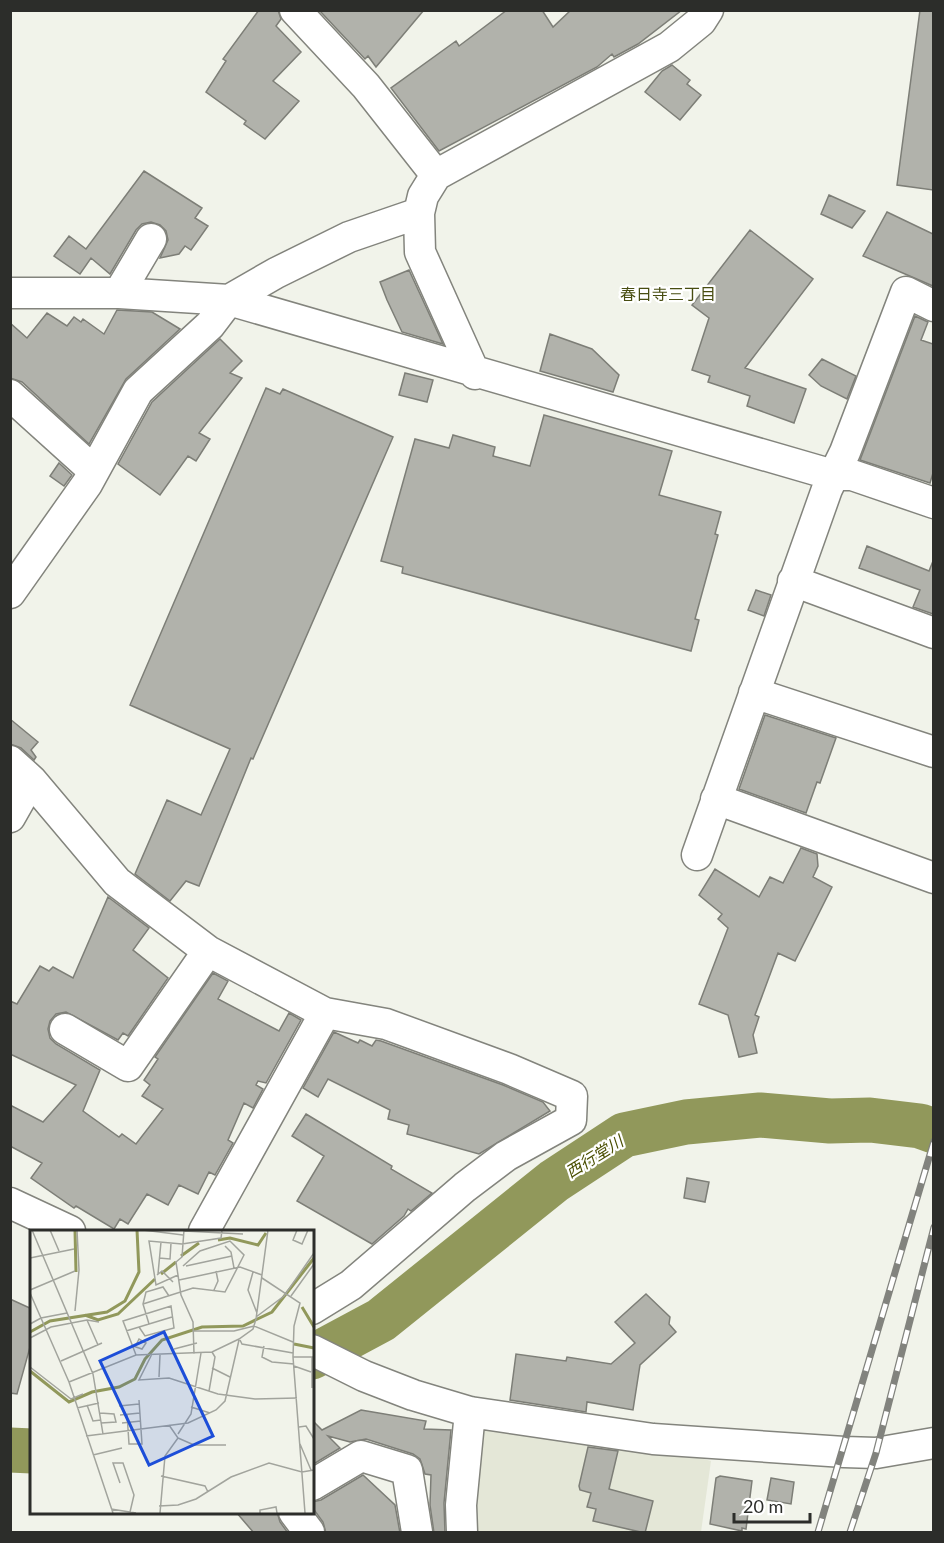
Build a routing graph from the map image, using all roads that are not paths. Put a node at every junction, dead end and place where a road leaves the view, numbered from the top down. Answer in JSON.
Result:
{"nodes":[{"id":1,"x":295,"y":10,"type":"edge"},
{"id":2,"x":708,"y":10,"type":"edge"},
{"id":3,"x":436,"y":175,"type":"junction"},
{"id":4,"x":420,"y":213,"type":"junction"},
{"id":5,"x":151,"y":238,"type":"dead end"},
{"id":6,"x":10,"y":293,"type":"edge"},
{"id":7,"x":118,"y":293,"type":"junction"},
{"id":8,"x":229,"y":300,"type":"junction"},
{"id":9,"x":933,"y":306,"type":"edge"},
{"id":10,"x":476,"y":374,"type":"junction"},
{"id":11,"x":10,"y":395,"type":"edge"},
{"id":12,"x":94,"y":471,"type":"junction"},
{"id":13,"x":834,"y":475,"type":"junction"},
{"id":14,"x":933,"y":503,"type":"edge"},
{"id":15,"x":793,"y":581,"type":"junction"},
{"id":16,"x":10,"y":593,"type":"edge"},
{"id":17,"x":933,"y":633,"type":"edge"},
{"id":18,"x":754,"y":693,"type":"junction"},
{"id":19,"x":930,"y":745,"type":"edge"},
{"id":20,"x":21,"y":770,"type":"edge"},
{"id":21,"x":716,"y":800,"type":"junction"},
{"id":22,"x":10,"y":817,"type":"edge"},
{"id":23,"x":696,"y":855,"type":"dead end"},
{"id":24,"x":933,"y":878,"type":"edge"},
{"id":25,"x":208,"y":951,"type":"junction"},
{"id":26,"x":325,"y":1013,"type":"junction"},
{"id":27,"x":65,"y":1029,"type":"dead end"},
{"id":28,"x":10,"y":1203,"type":"edge"},
{"id":29,"x":68,"y":1230,"type":"edge"},
{"id":30,"x":205,"y":1230,"type":"edge"},
{"id":31,"x":314,"y":1309,"type":"edge"},
{"id":32,"x":314,"y":1351,"type":"edge"},
{"id":33,"x":470,"y":1413,"type":"junction"},
{"id":34,"x":933,"y":1443,"type":"edge"},
{"id":35,"x":314,"y":1484,"type":"edge"},
{"id":36,"x":295,"y":1513,"type":"edge"},
{"id":37,"x":309,"y":1533,"type":"edge"},
{"id":38,"x":417,"y":1533,"type":"edge"},
{"id":39,"x":462,"y":1533,"type":"edge"}],
"edges":[{"from":1,"to":3,"type":"street"},
{"from":2,"to":3,"type":"street"},
{"from":3,"to":4,"type":"street"},
{"from":4,"to":8,"type":"street"},
{"from":4,"to":10,"type":"street"},
{"from":5,"to":7,"type":"street"},
{"from":6,"to":7,"type":"street"},
{"from":7,"to":8,"type":"street"},
{"from":8,"to":10,"type":"street"},
{"from":8,"to":12,"type":"street"},
{"from":9,"to":13,"type":"street"},
{"from":10,"to":13,"type":"street"},
{"from":11,"to":12,"type":"street"},
{"from":12,"to":16,"type":"street"},
{"from":13,"to":14,"type":"street"},
{"from":13,"to":15,"type":"street"},
{"from":15,"to":17,"type":"street"},
{"from":15,"to":18,"type":"street"},
{"from":18,"to":19,"type":"street"},
{"from":18,"to":21,"type":"street"},
{"from":20,"to":22,"type":"street"},
{"from":20,"to":25,"type":"street"},
{"from":21,"to":23,"type":"street"},
{"from":21,"to":24,"type":"street"},
{"from":25,"to":26,"type":"street"},
{"from":25,"to":27,"type":"street"},
{"from":26,"to":30,"type":"street"},
{"from":26,"to":31,"type":"street"},
{"from":28,"to":29,"type":"street"},
{"from":32,"to":33,"type":"street"},
{"from":33,"to":34,"type":"street"},
{"from":33,"to":39,"type":"street"},
{"from":35,"to":38,"type":"street"},
{"from":36,"to":37,"type":"street"}]}
